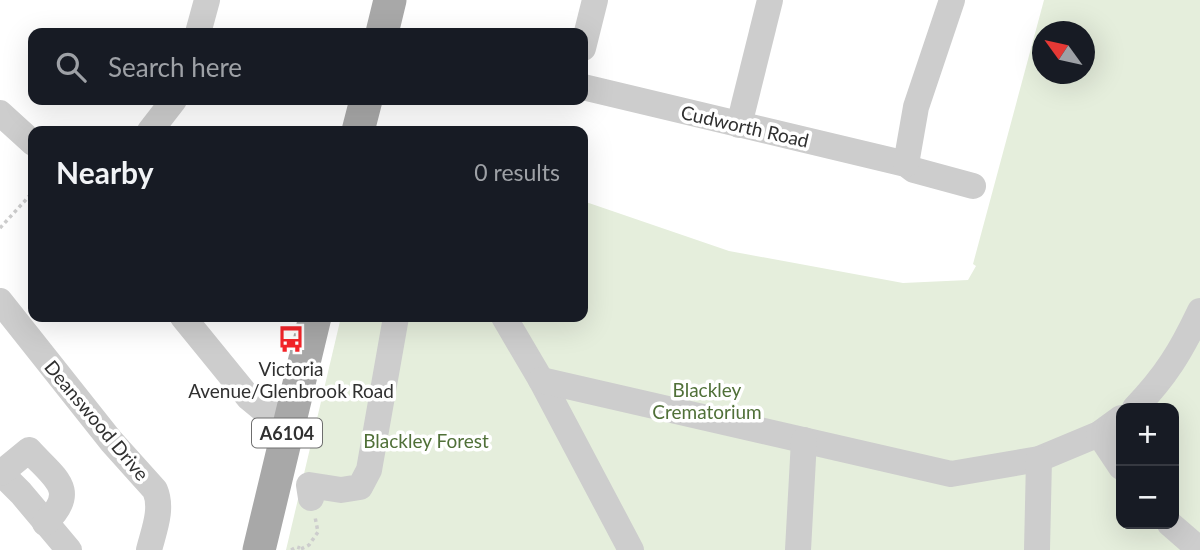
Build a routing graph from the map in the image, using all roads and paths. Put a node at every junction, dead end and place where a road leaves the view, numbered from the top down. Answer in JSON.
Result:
{"nodes":[{"id":1,"x":206,"y":0,"type":"edge"},
{"id":2,"x":390,"y":0,"type":"edge"},
{"id":3,"x":595,"y":0,"type":"edge"},
{"id":4,"x":770,"y":0,"type":"edge"},
{"id":5,"x":952,"y":0,"type":"edge"},
{"id":6,"x":199,"y":28,"type":"edge"},
{"id":7,"x":383,"y":28,"type":"edge"},
{"id":8,"x":588,"y":28,"type":"edge"},
{"id":9,"x":588,"y":88,"type":"edge"},
{"id":10,"x":170,"y":105,"type":"edge"},
{"id":11,"x":365,"y":105,"type":"edge"},
{"id":12,"x":0,"y":113,"type":"edge"},
{"id":13,"x":739,"y":125,"type":"junction"},
{"id":14,"x":154,"y":126,"type":"edge"},
{"id":15,"x":359,"y":126,"type":"edge"},
{"id":16,"x":28,"y":138,"type":"edge"},
{"id":17,"x":906,"y":164,"type":"junction"},
{"id":18,"x":974,"y":186,"type":"dead end"},
{"id":19,"x":28,"y":197,"type":"edge"},
{"id":20,"x":0,"y":228,"type":"edge"},
{"id":21,"x":0,"y":301,"type":"edge"},
{"id":22,"x":1200,"y":310,"type":"edge"},
{"id":23,"x":187,"y":322,"type":"edge"},
{"id":24,"x":313,"y":322,"type":"edge"},
{"id":25,"x":395,"y":322,"type":"edge"},
{"id":26,"x":507,"y":322,"type":"edge"},
{"id":27,"x":541,"y":380,"type":"junction"},
{"id":28,"x":1139,"y":403,"type":"edge"},
{"id":29,"x":290,"y":420,"type":"junction"},
{"id":30,"x":1116,"y":422,"type":"edge"},
{"id":31,"x":1099,"y":434,"type":"junction"},
{"id":32,"x":804,"y":440,"type":"junction"},
{"id":33,"x":1039,"y":459,"type":"junction"},
{"id":34,"x":1120,"y":466,"type":"edge"},
{"id":35,"x":0,"y":472,"type":"edge"},
{"id":36,"x":311,"y":498,"type":"joint"},
{"id":37,"x":45,"y":523,"type":"junction"},
{"id":38,"x":1176,"y":529,"type":"edge"},
{"id":39,"x":301,"y":549,"type":"edge"},
{"id":40,"x":69,"y":550,"type":"edge"},
{"id":41,"x":149,"y":550,"type":"edge"},
{"id":42,"x":259,"y":550,"type":"edge"},
{"id":43,"x":291,"y":550,"type":"edge"},
{"id":44,"x":631,"y":550,"type":"edge"},
{"id":45,"x":798,"y":550,"type":"edge"},
{"id":46,"x":1037,"y":550,"type":"edge"},
{"id":47,"x":1200,"y":550,"type":"edge"}],
"edges":[{"from":1,"to":6,"type":"street"},
{"from":2,"to":7,"type":"main road"},
{"from":3,"to":8,"type":"street"},
{"from":4,"to":13,"type":"street"},
{"from":5,"to":17,"type":"street"},
{"from":9,"to":13,"type":"street","name":"Cudworth Road"},
{"from":10,"to":14,"type":"street"},
{"from":11,"to":15,"type":"main road"},
{"from":12,"to":16,"type":"street"},
{"from":13,"to":17,"type":"street","name":"Cudworth Road"},
{"from":17,"to":18,"type":"street","name":"Cudworth Road"},
{"from":19,"to":20,"type":"path"},
{"from":21,"to":41,"type":"street","name":"Deanswood Drive"},
{"from":22,"to":28,"type":"street"},
{"from":23,"to":29,"type":"street"},
{"from":24,"to":29,"type":"main road","number":"A6104"},
{"from":25,"to":36,"type":"street"},
{"from":26,"to":27,"type":"street"},
{"from":27,"to":32,"type":"street"},
{"from":27,"to":44,"type":"street"},
{"from":29,"to":42,"type":"main road","number":"A6104"},
{"from":30,"to":31,"type":"street"},
{"from":31,"to":33,"type":"street"},
{"from":31,"to":34,"type":"street"},
{"from":32,"to":33,"type":"street"},
{"from":32,"to":45,"type":"street"},
{"from":33,"to":46,"type":"street"},
{"from":35,"to":37,"type":"street"},
{"from":35,"to":37,"type":"street"},
{"from":36,"to":39,"type":"path"},
{"from":37,"to":40,"type":"street"},
{"from":38,"to":47,"type":"street"},
{"from":39,"to":43,"type":"path"}]}
